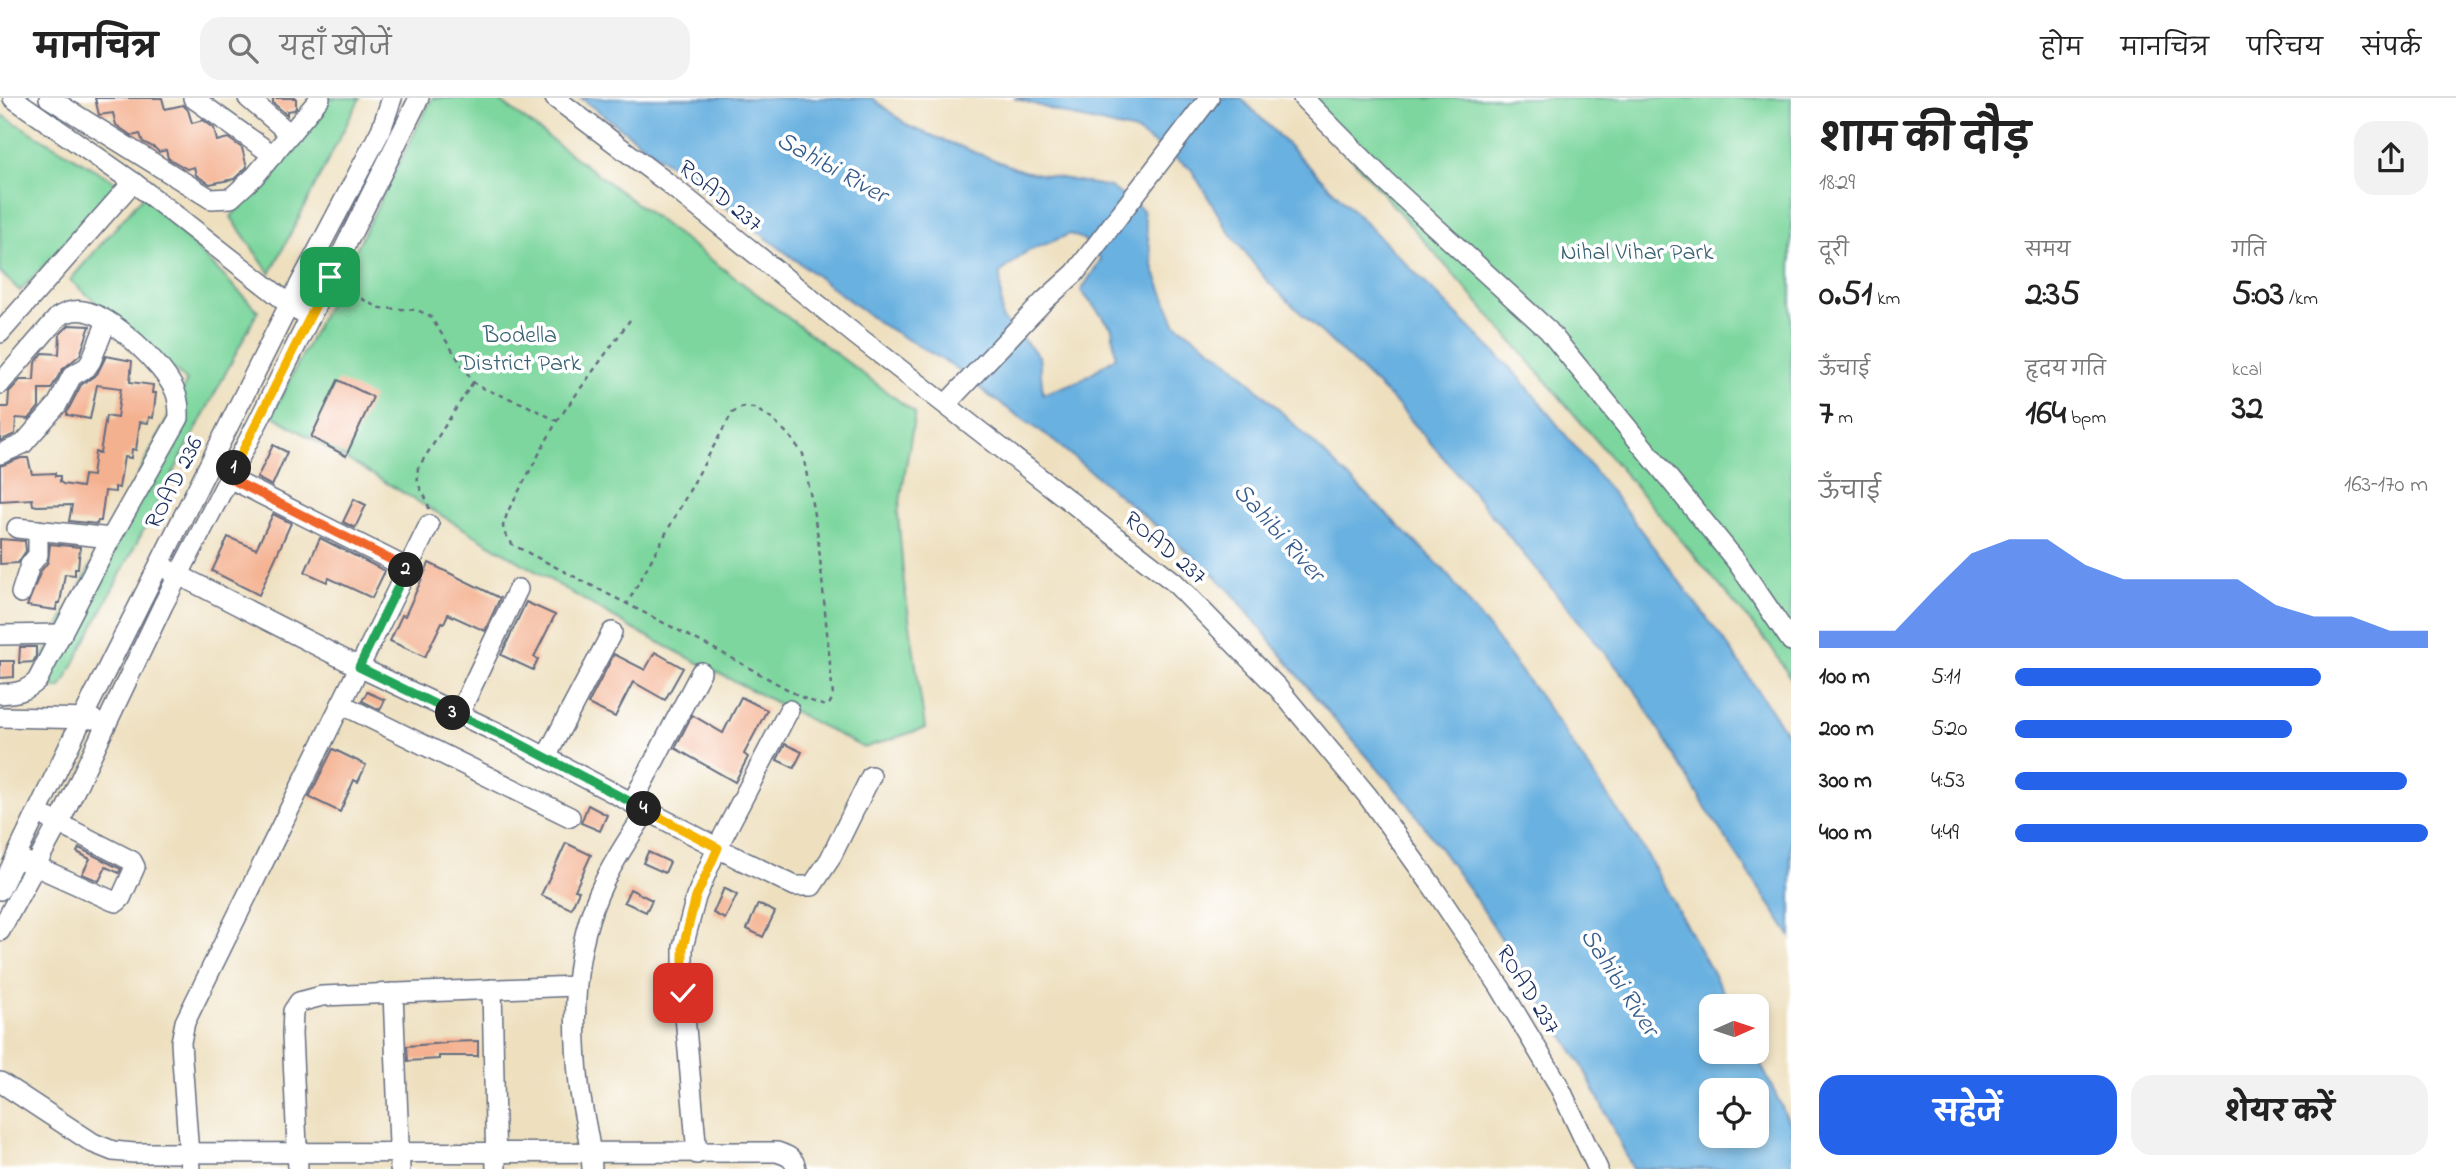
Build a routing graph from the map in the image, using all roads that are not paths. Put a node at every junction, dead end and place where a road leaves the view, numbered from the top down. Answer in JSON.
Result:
{"nodes":[{"id":1,"x":13,"y":98,"type":"edge"},
{"id":2,"x":48,"y":98,"type":"edge"},
{"id":3,"x":193,"y":98,"type":"edge"},
{"id":4,"x":248,"y":98,"type":"edge"},
{"id":5,"x":320,"y":98,"type":"edge"},
{"id":6,"x":391,"y":98,"type":"edge"},
{"id":7,"x":419,"y":98,"type":"edge"},
{"id":8,"x":555,"y":98,"type":"edge"},
{"id":9,"x":1209,"y":98,"type":"edge"},
{"id":10,"x":1314,"y":101,"type":"edge"},
{"id":11,"x":82,"y":108,"type":"edge"},
{"id":12,"x":411,"y":116,"type":"junction"},
{"id":13,"x":290,"y":134,"type":"junction"},
{"id":14,"x":273,"y":155,"type":"junction"},
{"id":15,"x":158,"y":166,"type":"junction"},
{"id":16,"x":137,"y":185,"type":"junction"},
{"id":17,"x":290,"y":303,"type":"junction"},
{"id":18,"x":309,"y":320,"type":"junction"},
{"id":19,"x":107,"y":321,"type":"junction"},
{"id":20,"x":0,"y":333,"type":"edge"},
{"id":21,"x":0,"y":384,"type":"edge"},
{"id":22,"x":946,"y":404,"type":"junction"},
{"id":23,"x":0,"y":454,"type":"edge"},
{"id":24,"x":229,"y":478,"type":"junction"},
{"id":25,"x":429,"y":525,"type":"road end"},
{"id":26,"x":17,"y":528,"type":"dead end"},
{"id":27,"x":38,"y":530,"type":"junction"},
{"id":28,"x":111,"y":537,"type":"junction"},
{"id":29,"x":159,"y":565,"type":"junction"},
{"id":30,"x":407,"y":568,"type":"junction"},
{"id":31,"x":187,"y":580,"type":"junction"},
{"id":32,"x":518,"y":589,"type":"dead end"},
{"id":33,"x":21,"y":593,"type":"dead end"},
{"id":34,"x":612,"y":632,"type":"dead end"},
{"id":35,"x":62,"y":634,"type":"junction"},
{"id":36,"x":0,"y":635,"type":"edge"},
{"id":37,"x":1791,"y":641,"type":"edge"},
{"id":38,"x":359,"y":667,"type":"junction"},
{"id":39,"x":701,"y":672,"type":"dead end"},
{"id":40,"x":27,"y":690,"type":"junction"},
{"id":41,"x":0,"y":694,"type":"edge"},
{"id":42,"x":341,"y":704,"type":"junction"},
{"id":43,"x":789,"y":710,"type":"dead end"},
{"id":44,"x":458,"y":716,"type":"junction"},
{"id":45,"x":0,"y":717,"type":"edge"},
{"id":46,"x":28,"y":717,"type":"junction"},
{"id":47,"x":83,"y":717,"type":"junction"},
{"id":48,"x":108,"y":721,"type":"junction"},
{"id":49,"x":546,"y":757,"type":"junction"},
{"id":50,"x":871,"y":776,"type":"dead end"},
{"id":51,"x":639,"y":807,"type":"junction"},
{"id":52,"x":38,"y":812,"type":"junction"},
{"id":53,"x":570,"y":817,"type":"dead end"},
{"id":54,"x":58,"y":823,"type":"junction"},
{"id":55,"x":718,"y":848,"type":"junction"},
{"id":56,"x":35,"y":866,"type":"junction"},
{"id":57,"x":9,"y":868,"type":"edge"},
{"id":58,"x":0,"y":891,"type":"edge"},
{"id":59,"x":0,"y":931,"type":"edge"},
{"id":60,"x":576,"y":986,"type":"junction"},
{"id":61,"x":492,"y":989,"type":"junction"},
{"id":62,"x":393,"y":993,"type":"junction"},
{"id":63,"x":0,"y":1082,"type":"edge"},
{"id":64,"x":690,"y":1159,"type":"edge"},
{"id":65,"x":190,"y":1161,"type":"edge"},
{"id":66,"x":298,"y":1161,"type":"edge"},
{"id":67,"x":400,"y":1161,"type":"edge"},
{"id":68,"x":496,"y":1161,"type":"edge"},
{"id":69,"x":592,"y":1161,"type":"edge"},
{"id":70,"x":796,"y":1169,"type":"edge"},
{"id":71,"x":1598,"y":1169,"type":"edge"}],
"edges":[{"from":1,"to":16,"type":"street"},
{"from":2,"to":11,"type":"street"},
{"from":3,"to":14,"type":"street"},
{"from":4,"to":13,"type":"street"},
{"from":5,"to":13,"type":"street"},
{"from":6,"to":12,"type":"street"},
{"from":6,"to":17,"type":"street","name":"ROAD 236"},
{"from":7,"to":12,"type":"street"},
{"from":8,"to":22,"type":"street","name":"ROAD 237"},
{"from":9,"to":22,"type":"street"},
{"from":10,"to":37,"type":"street"},
{"from":11,"to":15,"type":"street"},
{"from":12,"to":18,"type":"street"},
{"from":13,"to":14,"type":"street"},
{"from":14,"to":15,"type":"street"},
{"from":15,"to":16,"type":"street"},
{"from":16,"to":17,"type":"street"},
{"from":16,"to":20,"type":"street"},
{"from":17,"to":18,"type":"street"},
{"from":17,"to":29,"type":"street","name":"ROAD 236"},
{"from":18,"to":24,"type":"street"},
{"from":19,"to":21,"type":"street"},
{"from":19,"to":23,"type":"street"},
{"from":19,"to":28,"type":"street"},
{"from":22,"to":71,"type":"street","name":"ROAD 237"},
{"from":24,"to":30,"type":"street"},
{"from":24,"to":31,"type":"street"},
{"from":25,"to":30,"type":"street"},
{"from":26,"to":27,"type":"street"},
{"from":27,"to":28,"type":"street"},
{"from":27,"to":33,"type":"street"},
{"from":28,"to":35,"type":"street"},
{"from":29,"to":31,"type":"street"},
{"from":29,"to":47,"type":"street","name":"ROAD 236"},
{"from":30,"to":38,"type":"street"},
{"from":31,"to":38,"type":"street"},
{"from":31,"to":48,"type":"street"},
{"from":32,"to":44,"type":"street"},
{"from":34,"to":49,"type":"street"},
{"from":35,"to":36,"type":"street"},
{"from":35,"to":40,"type":"street"},
{"from":38,"to":42,"type":"street"},
{"from":38,"to":44,"type":"street"},
{"from":39,"to":51,"type":"street"},
{"from":40,"to":41,"type":"street"},
{"from":40,"to":46,"type":"street"},
{"from":42,"to":53,"type":"street"},
{"from":42,"to":65,"type":"street"},
{"from":43,"to":55,"type":"street"},
{"from":44,"to":49,"type":"street"},
{"from":45,"to":46,"type":"street"},
{"from":46,"to":47,"type":"street"},
{"from":47,"to":48,"type":"street"},
{"from":47,"to":52,"type":"street","name":"ROAD 236"},
{"from":48,"to":54,"type":"street"},
{"from":49,"to":51,"type":"street"},
{"from":50,"to":55,"type":"street"},
{"from":51,"to":55,"type":"street"},
{"from":51,"to":60,"type":"street"},
{"from":52,"to":54,"type":"street"},
{"from":52,"to":57,"type":"street","name":"ROAD 236"},
{"from":54,"to":56,"type":"street"},
{"from":54,"to":56,"type":"street"},
{"from":55,"to":64,"type":"street"},
{"from":56,"to":57,"type":"street"},
{"from":56,"to":59,"type":"street"},
{"from":57,"to":58,"type":"street","name":"ROAD 236"},
{"from":60,"to":61,"type":"street"},
{"from":60,"to":69,"type":"street"},
{"from":61,"to":62,"type":"street"},
{"from":61,"to":68,"type":"street"},
{"from":62,"to":66,"type":"street"},
{"from":62,"to":67,"type":"street"},
{"from":63,"to":65,"type":"street"},
{"from":64,"to":69,"type":"street"},
{"from":64,"to":70,"type":"street"},
{"from":65,"to":66,"type":"street"},
{"from":66,"to":67,"type":"street"},
{"from":67,"to":68,"type":"street"},
{"from":68,"to":69,"type":"street"}]}
